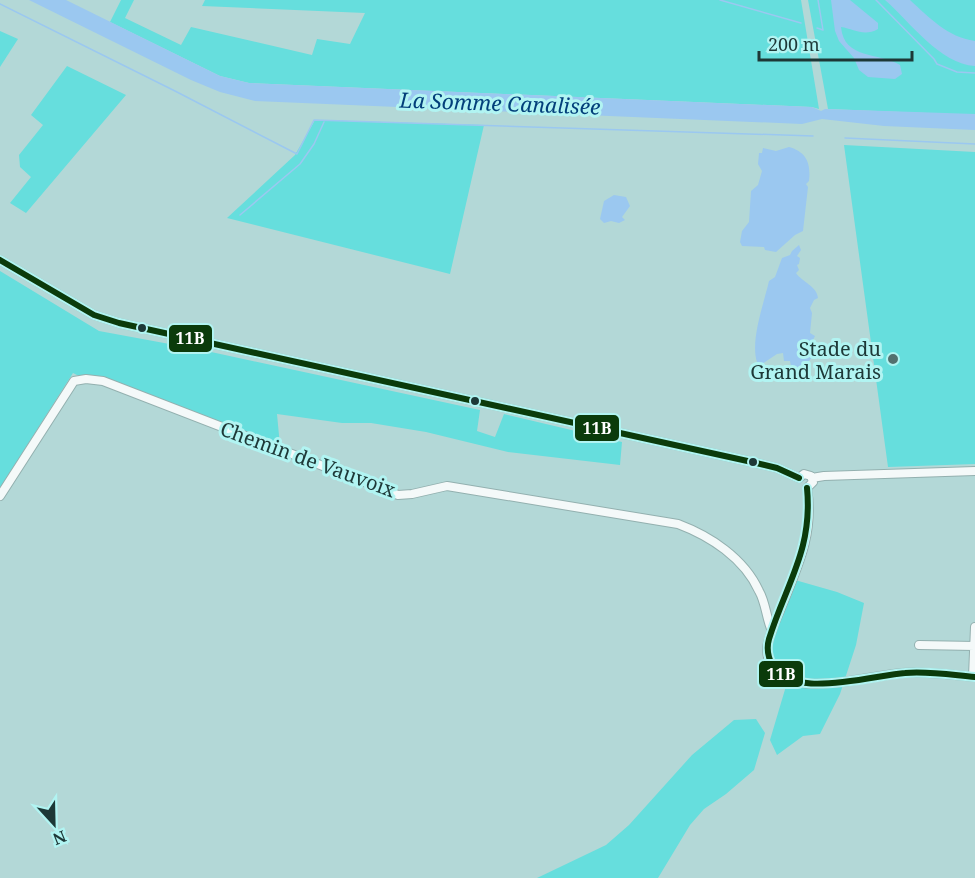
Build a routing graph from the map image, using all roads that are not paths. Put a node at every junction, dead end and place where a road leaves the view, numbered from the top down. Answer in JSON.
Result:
{"nodes":[{"id":1,"x":0,"y":260,"type":"edge"},
{"id":2,"x":975,"y":471,"type":"edge"},
{"id":3,"x":799,"y":478,"type":"junction"},
{"id":4,"x":812,"y":478,"type":"junction"},
{"id":5,"x":807,"y":488,"type":"junction"},
{"id":6,"x":0,"y":496,"type":"edge"},
{"id":7,"x":975,"y":627,"type":"edge"},
{"id":8,"x":772,"y":631,"type":"junction"},
{"id":9,"x":919,"y":645,"type":"dead end"},
{"id":10,"x":975,"y":646,"type":"edge"},
{"id":11,"x":974,"y":677,"type":"edge"}],
"edges":[{"from":1,"to":3,"type":"street"},
{"from":2,"to":4,"type":"street"},
{"from":3,"to":4,"type":"street"},
{"from":3,"to":5,"type":"street"},
{"from":4,"to":5,"type":"street"},
{"from":5,"to":8,"type":"street"},
{"from":6,"to":8,"type":"street","name":"Chemin de Vauvoix"},
{"from":7,"to":10,"type":"street"},
{"from":8,"to":11,"type":"street"},
{"from":9,"to":10,"type":"street"},
{"from":10,"to":11,"type":"street"}]}
